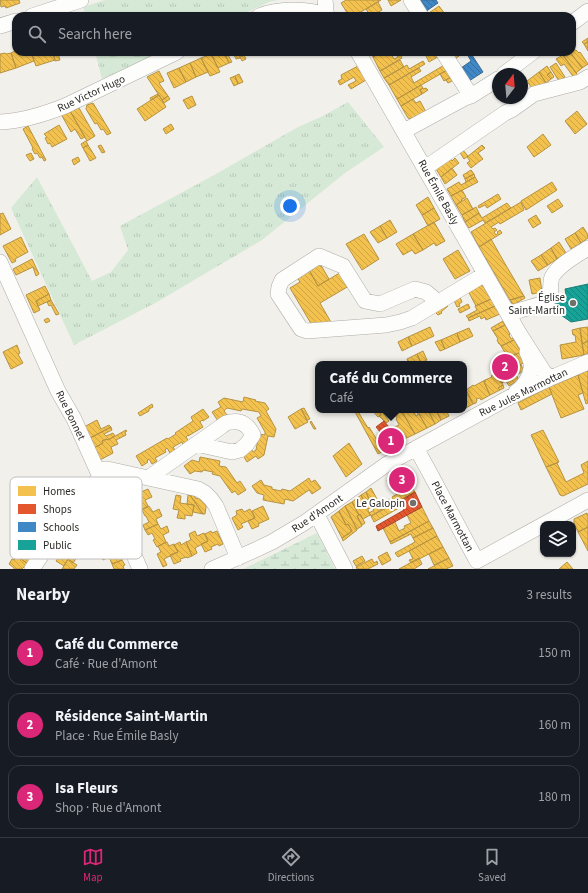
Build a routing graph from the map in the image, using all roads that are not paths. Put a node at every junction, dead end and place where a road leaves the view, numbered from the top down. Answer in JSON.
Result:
{"nodes":[{"id":1,"x":81,"y":0,"type":"edge"},
{"id":2,"x":411,"y":0,"type":"edge"},
{"id":3,"x":326,"y":10,"type":"edge"},
{"id":4,"x":588,"y":11,"type":"edge"},
{"id":5,"x":44,"y":12,"type":"edge"},
{"id":6,"x":274,"y":12,"type":"edge"},
{"id":7,"x":311,"y":12,"type":"edge"},
{"id":8,"x":311,"y":12,"type":"edge"},
{"id":9,"x":418,"y":12,"type":"edge"},
{"id":10,"x":576,"y":20,"type":"edge"},
{"id":11,"x":12,"y":22,"type":"edge"},
{"id":12,"x":0,"y":26,"type":"edge"},
{"id":13,"x":170,"y":56,"type":"edge"},
{"id":14,"x":360,"y":56,"type":"edge"},
{"id":15,"x":446,"y":56,"type":"edge"},
{"id":16,"x":528,"y":56,"type":"edge"},
{"id":17,"x":512,"y":68,"type":"edge"},
{"id":18,"x":588,"y":77,"type":"edge"},
{"id":19,"x":492,"y":83,"type":"edge"},
{"id":20,"x":471,"y":96,"type":"junction"},
{"id":21,"x":0,"y":122,"type":"edge"},
{"id":22,"x":404,"y":131,"type":"junction"},
{"id":23,"x":425,"y":168,"type":"junction"},
{"id":24,"x":588,"y":248,"type":"edge"},
{"id":25,"x":0,"y":262,"type":"edge"},
{"id":26,"x":485,"y":274,"type":"junction"},
{"id":27,"x":438,"y":302,"type":"junction"},
{"id":28,"x":509,"y":315,"type":"junction"},
{"id":29,"x":519,"y":332,"type":"junction"},
{"id":30,"x":588,"y":362,"type":"edge"},
{"id":31,"x":571,"y":368,"type":"junction"},
{"id":32,"x":553,"y":377,"type":"junction"},
{"id":33,"x":510,"y":397,"type":"junction"},
{"id":34,"x":196,"y":444,"type":"dead end"},
{"id":35,"x":416,"y":448,"type":"junction"},
{"id":36,"x":99,"y":475,"type":"joint"},
{"id":37,"x":148,"y":478,"type":"junction"},
{"id":38,"x":588,"y":500,"type":"edge"},
{"id":39,"x":317,"y":515,"type":"junction"},
{"id":40,"x":238,"y":558,"type":"junction"},
{"id":41,"x":39,"y":559,"type":"edge"},
{"id":42,"x":136,"y":559,"type":"edge"},
{"id":43,"x":32,"y":569,"type":"edge"},
{"id":44,"x":140,"y":569,"type":"edge"},
{"id":45,"x":212,"y":569,"type":"edge"},
{"id":46,"x":345,"y":569,"type":"edge"}],
"edges":[{"from":1,"to":5,"type":"street"},
{"from":2,"to":9,"type":"street"},
{"from":3,"to":8,"type":"street"},
{"from":4,"to":10,"type":"street"},
{"from":6,"to":7,"type":"street"},
{"from":11,"to":12,"type":"street"},
{"from":13,"to":21,"type":"street","name":"Rue Victor Hugo"},
{"from":14,"to":22,"type":"street","name":"Rue Émile Basly"},
{"from":15,"to":20,"type":"street"},
{"from":16,"to":17,"type":"street"},
{"from":18,"to":23,"type":"street"},
{"from":19,"to":20,"type":"street"},
{"from":20,"to":22,"type":"street"},
{"from":22,"to":23,"type":"street","name":"Rue Émile Basly"},
{"from":23,"to":26,"type":"street","name":"Rue Émile Basly"},
{"from":24,"to":28,"type":"street"},
{"from":25,"to":36,"type":"street","name":"Rue Bonnet"},
{"from":26,"to":27,"type":"street"},
{"from":26,"to":28,"type":"street","name":"Rue Émile Basly"},
{"from":27,"to":27,"type":"street"},
{"from":28,"to":29,"type":"street","name":"Rue Émile Basly"},
{"from":29,"to":31,"type":"street","name":"Rue Émile Basly"},
{"from":29,"to":32,"type":"street","name":"Rue Émile Basly"},
{"from":29,"to":33,"type":"street","name":"Rue Émile Basly"},
{"from":30,"to":31,"type":"street","name":"Rue Jules Marmottan"},
{"from":31,"to":32,"type":"street","name":"Rue Jules Marmottan"},
{"from":32,"to":33,"type":"street","name":"Rue Jules Marmottan"},
{"from":33,"to":35,"type":"street","name":"Rue Jules Marmottan"},
{"from":34,"to":37,"type":"street"},
{"from":35,"to":38,"type":"street","name":"Place Marmottan"},
{"from":35,"to":39,"type":"street","name":"Rue d'Amont"},
{"from":36,"to":37,"type":"street"},
{"from":37,"to":40,"type":"street"},
{"from":39,"to":40,"type":"street","name":"Rue d'Amont"},
{"from":39,"to":46,"type":"street"},
{"from":40,"to":45,"type":"street","name":"Rue d'Amont"},
{"from":41,"to":43,"type":"street"},
{"from":42,"to":44,"type":"street","name":"Rue Bonnet"}]}
